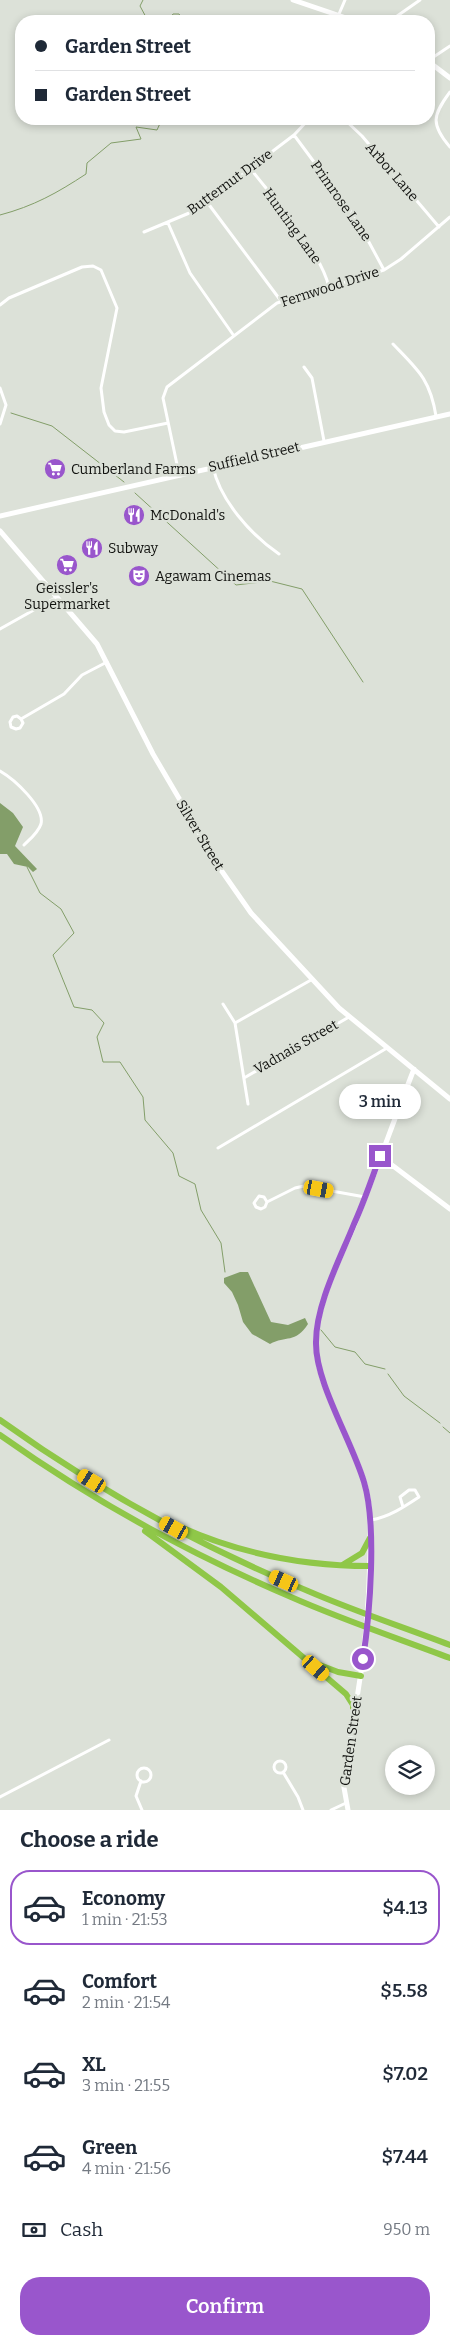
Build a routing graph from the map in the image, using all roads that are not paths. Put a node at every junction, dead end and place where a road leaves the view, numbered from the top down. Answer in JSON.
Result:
{"nodes":[{"id":1,"x":293,"y":0,"type":"edge"},
{"id":2,"x":345,"y":0,"type":"edge"},
{"id":3,"x":420,"y":0,"type":"edge"},
{"id":4,"x":339,"y":14,"type":"joint"},
{"id":5,"x":399,"y":15,"type":"edge"},
{"id":6,"x":450,"y":46,"type":"edge"},
{"id":7,"x":435,"y":57,"type":"edge"},
{"id":8,"x":435,"y":66,"type":"edge"},
{"id":9,"x":450,"y":78,"type":"edge"},
{"id":10,"x":450,"y":92,"type":"edge"},
{"id":11,"x":303,"y":125,"type":"edge"},
{"id":12,"x":350,"y":125,"type":"edge"},
{"id":13,"x":294,"y":135,"type":"junction"},
{"id":14,"x":450,"y":146,"type":"edge"},
{"id":15,"x":250,"y":168,"type":"junction"},
{"id":16,"x":207,"y":202,"type":"junction"},
{"id":17,"x":450,"y":217,"type":"edge"},
{"id":18,"x":168,"y":223,"type":"junction"},
{"id":19,"x":439,"y":227,"type":"junction"},
{"id":20,"x":144,"y":232,"type":"dead end"},
{"id":21,"x":384,"y":270,"type":"junction"},
{"id":22,"x":329,"y":287,"type":"junction"},
{"id":23,"x":281,"y":301,"type":"junction"},
{"id":24,"x":0,"y":305,"type":"edge"},
{"id":25,"x":234,"y":336,"type":"junction"},
{"id":26,"x":393,"y":344,"type":"dead end"},
{"id":27,"x":304,"y":367,"type":"dead end"},
{"id":28,"x":0,"y":388,"type":"edge"},
{"id":29,"x":450,"y":414,"type":"edge"},
{"id":30,"x":436,"y":416,"type":"junction"},
{"id":31,"x":168,"y":423,"type":"junction"},
{"id":32,"x":0,"y":424,"type":"edge"},
{"id":33,"x":324,"y":442,"type":"junction"},
{"id":34,"x":212,"y":467,"type":"junction"},
{"id":35,"x":180,"y":474,"type":"junction"},
{"id":36,"x":0,"y":516,"type":"edge"},
{"id":37,"x":0,"y":531,"type":"edge"},
{"id":38,"x":279,"y":554,"type":"dead end"},
{"id":39,"x":58,"y":597,"type":"junction"},
{"id":40,"x":0,"y":629,"type":"edge"},
{"id":41,"x":107,"y":661,"type":"junction"},
{"id":42,"x":22,"y":719,"type":"junction"},
{"id":43,"x":0,"y":771,"type":"edge"},
{"id":44,"x":24,"y":845,"type":"dead end"},
{"id":45,"x":311,"y":980,"type":"junction"},
{"id":46,"x":223,"y":1004,"type":"dead end"},
{"id":47,"x":349,"y":1017,"type":"junction"},
{"id":48,"x":235,"y":1023,"type":"junction"},
{"id":49,"x":388,"y":1048,"type":"junction"},
{"id":50,"x":414,"y":1069,"type":"junction"},
{"id":51,"x":244,"y":1078,"type":"junction"},
{"id":52,"x":450,"y":1099,"type":"edge"},
{"id":53,"x":248,"y":1104,"type":"dead end"},
{"id":54,"x":218,"y":1148,"type":"dead end"},
{"id":55,"x":380,"y":1156,"type":"junction"},
{"id":56,"x":365,"y":1197,"type":"junction"},
{"id":57,"x":267,"y":1202,"type":"dead end"},
{"id":58,"x":450,"y":1209,"type":"edge"},
{"id":59,"x":0,"y":1420,"type":"edge"},
{"id":60,"x":0,"y":1435,"type":"edge"},
{"id":61,"x":92,"y":1481,"type":"junction"},
{"id":62,"x":109,"y":1505,"type":"junction"},
{"id":63,"x":403,"y":1507,"type":"junction"},
{"id":64,"x":370,"y":1520,"type":"junction"},
{"id":65,"x":370,"y":1538,"type":"junction"},
{"id":66,"x":331,"y":1565,"type":"junction"},
{"id":67,"x":370,"y":1566,"type":"junction"},
{"id":68,"x":450,"y":1645,"type":"edge"},
{"id":69,"x":293,"y":1648,"type":"junction"},
{"id":70,"x":450,"y":1658,"type":"edge"},
{"id":71,"x":361,"y":1676,"type":"junction"},
{"id":72,"x":354,"y":1722,"type":"junction"},
{"id":73,"x":109,"y":1740,"type":"dead end"},
{"id":74,"x":283,"y":1772,"type":"dead end"},
{"id":75,"x":141,"y":1781,"type":"junction"},
{"id":76,"x":0,"y":1796,"type":"edge"},
{"id":77,"x":346,"y":1803,"type":"junction"},
{"id":78,"x":142,"y":1810,"type":"edge"},
{"id":79,"x":303,"y":1810,"type":"edge"},
{"id":80,"x":331,"y":1810,"type":"edge"},
{"id":81,"x":348,"y":1810,"type":"edge"}],
"edges":[{"from":1,"to":4,"type":"street"},
{"from":2,"to":4,"type":"street"},
{"from":3,"to":5,"type":"street"},
{"from":6,"to":7,"type":"street"},
{"from":8,"to":9,"type":"street"},
{"from":10,"to":14,"type":"street"},
{"from":11,"to":13,"type":"street","name":"Butternut Drive"},
{"from":12,"to":19,"type":"street","name":"Arbor Lane"},
{"from":13,"to":15,"type":"street","name":"Butternut Drive"},
{"from":13,"to":21,"type":"street","name":"Primrose Lane"},
{"from":15,"to":16,"type":"street","name":"Butternut Drive"},
{"from":15,"to":22,"type":"street","name":"Hunting Lane"},
{"from":16,"to":18,"type":"street","name":"Butternut Drive"},
{"from":16,"to":23,"type":"street"},
{"from":17,"to":19,"type":"street","name":"Fernwood Drive"},
{"from":18,"to":20,"type":"street","name":"Butternut Drive"},
{"from":18,"to":25,"type":"street"},
{"from":19,"to":21,"type":"street","name":"Fernwood Drive"},
{"from":21,"to":22,"type":"street","name":"Fernwood Drive"},
{"from":22,"to":23,"type":"street","name":"Fernwood Drive"},
{"from":23,"to":25,"type":"street","name":"Fernwood Drive"},
{"from":24,"to":31,"type":"street"},
{"from":25,"to":31,"type":"street","name":"Fernwood Drive"},
{"from":26,"to":30,"type":"street"},
{"from":27,"to":33,"type":"street"},
{"from":28,"to":32,"type":"street"},
{"from":29,"to":30,"type":"street","name":"Suffield Street"},
{"from":30,"to":33,"type":"street","name":"Suffield Street"},
{"from":31,"to":35,"type":"street"},
{"from":33,"to":34,"type":"street","name":"Suffield Street"},
{"from":34,"to":35,"type":"street","name":"Suffield Street"},
{"from":34,"to":38,"type":"street"},
{"from":35,"to":36,"type":"street","name":"Suffield Street"},
{"from":37,"to":39,"type":"street","name":"Silver Street"},
{"from":39,"to":40,"type":"street"},
{"from":39,"to":41,"type":"street","name":"Silver Street"},
{"from":41,"to":42,"type":"street"},
{"from":41,"to":45,"type":"street","name":"Silver Street"},
{"from":42,"to":42,"type":"street"},
{"from":43,"to":44,"type":"street"},
{"from":45,"to":47,"type":"street","name":"Silver Street"},
{"from":45,"to":48,"type":"street"},
{"from":46,"to":48,"type":"street"},
{"from":47,"to":49,"type":"street","name":"Silver Street"},
{"from":47,"to":51,"type":"street","name":"Vadnais Street"},
{"from":48,"to":51,"type":"street"},
{"from":49,"to":50,"type":"street","name":"Silver Street"},
{"from":49,"to":54,"type":"street"},
{"from":50,"to":52,"type":"street","name":"Silver Street"},
{"from":50,"to":55,"type":"street","name":"Garden Street"},
{"from":51,"to":53,"type":"street"},
{"from":55,"to":56,"type":"street","name":"Garden Street"},
{"from":55,"to":58,"type":"street"},
{"from":56,"to":57,"type":"street"},
{"from":56,"to":64,"type":"street","name":"Garden Street"},
{"from":59,"to":61,"type":"highway"},
{"from":60,"to":62,"type":"highway"},
{"from":61,"to":66,"type":"highway"},
{"from":61,"to":68,"type":"highway"},
{"from":62,"to":69,"type":"highway"},
{"from":62,"to":70,"type":"highway"},
{"from":63,"to":63,"type":"street"},
{"from":63,"to":64,"type":"street"},
{"from":64,"to":65,"type":"street","name":"Garden Street"},
{"from":65,"to":66,"type":"highway"},
{"from":65,"to":67,"type":"street","name":"Garden Street"},
{"from":66,"to":67,"type":"highway"},
{"from":67,"to":71,"type":"street","name":"Garden Street"},
{"from":69,"to":71,"type":"highway"},
{"from":69,"to":72,"type":"highway"},
{"from":71,"to":72,"type":"street","name":"Garden Street"},
{"from":72,"to":77,"type":"street","name":"Garden Street"},
{"from":73,"to":76,"type":"street"},
{"from":74,"to":79,"type":"street"},
{"from":75,"to":75,"type":"street"},
{"from":75,"to":78,"type":"street"},
{"from":77,"to":80,"type":"street"},
{"from":77,"to":81,"type":"street","name":"Garden Street"}]}
